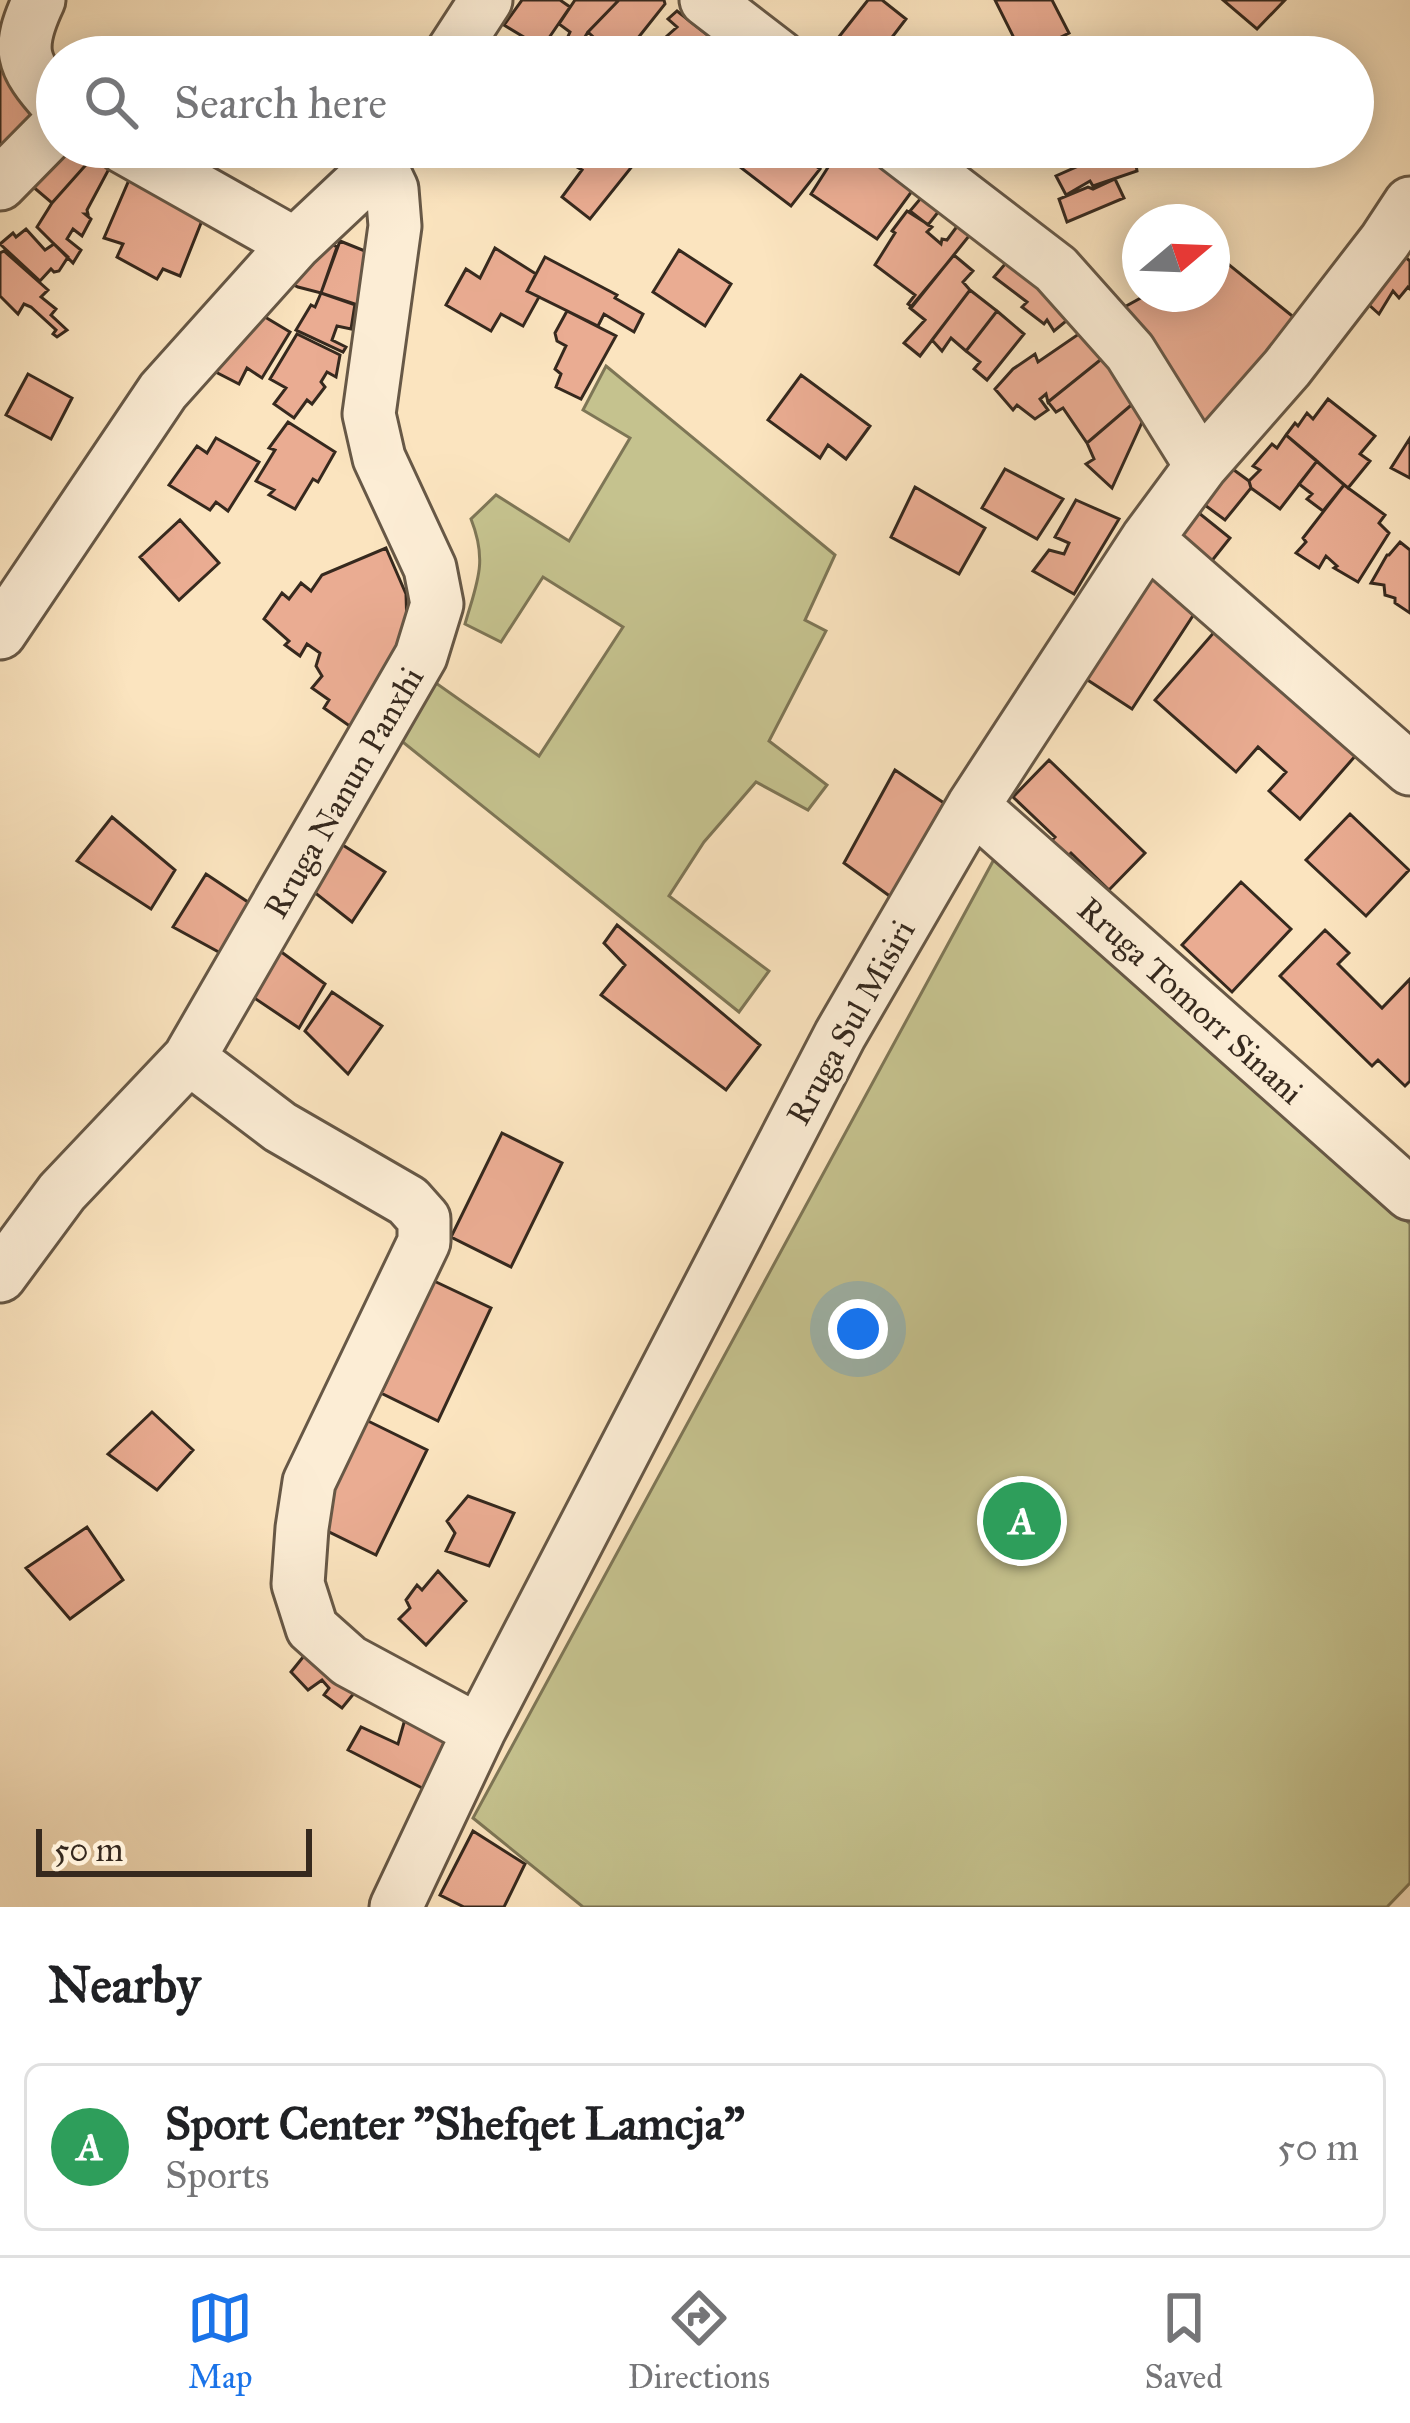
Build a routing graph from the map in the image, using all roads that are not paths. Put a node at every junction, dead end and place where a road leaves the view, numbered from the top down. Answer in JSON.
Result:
{"nodes":[{"id":1,"x":39,"y":0,"type":"edge"},
{"id":2,"x":485,"y":0,"type":"edge"},
{"id":3,"x":706,"y":0,"type":"edge"},
{"id":4,"x":462,"y":36,"type":"edge"},
{"id":5,"x":753,"y":36,"type":"edge"},
{"id":6,"x":36,"y":78,"type":"edge"},
{"id":7,"x":36,"y":147,"type":"edge"},
{"id":8,"x":160,"y":168,"type":"edge"},
{"id":9,"x":373,"y":168,"type":"edge"},
{"id":10,"x":388,"y":168,"type":"edge"},
{"id":11,"x":924,"y":168,"type":"edge"},
{"id":12,"x":0,"y":184,"type":"edge"},
{"id":13,"x":1410,"y":203,"type":"edge"},
{"id":14,"x":295,"y":244,"type":"junction"},
{"id":15,"x":1201,"y":466,"type":"junction"},
{"id":16,"x":1147,"y":539,"type":"junction"},
{"id":17,"x":0,"y":633,"type":"edge"},
{"id":18,"x":1410,"y":769,"type":"edge"},
{"id":19,"x":973,"y":806,"type":"junction"},
{"id":20,"x":189,"y":1058,"type":"junction"},
{"id":21,"x":1399,"y":1165,"type":"edge"},
{"id":22,"x":0,"y":1276,"type":"edge"},
{"id":23,"x":479,"y":1731,"type":"junction"},
{"id":24,"x":396,"y":1907,"type":"edge"}],
"edges":[{"from":1,"to":6,"type":"street"},
{"from":2,"to":4,"type":"street"},
{"from":3,"to":5,"type":"street"},
{"from":7,"to":12,"type":"street"},
{"from":8,"to":14,"type":"street"},
{"from":9,"to":14,"type":"street"},
{"from":10,"to":20,"type":"street","name":"Rruga Nanun Panxhi"},
{"from":11,"to":15,"type":"street"},
{"from":13,"to":15,"type":"street","name":"Rruga Sul Misiri"},
{"from":14,"to":17,"type":"street"},
{"from":15,"to":16,"type":"street","name":"Rruga Sul Misiri"},
{"from":16,"to":18,"type":"street"},
{"from":16,"to":19,"type":"street","name":"Rruga Sul Misiri"},
{"from":19,"to":21,"type":"street","name":"Rruga Tomorr Sinani"},
{"from":19,"to":23,"type":"street","name":"Rruga Sul Misiri"},
{"from":20,"to":22,"type":"street","name":"Rruga Nanun Panxhi"},
{"from":20,"to":23,"type":"street"},
{"from":23,"to":24,"type":"street","name":"Rruga Sul Misiri"}]}
